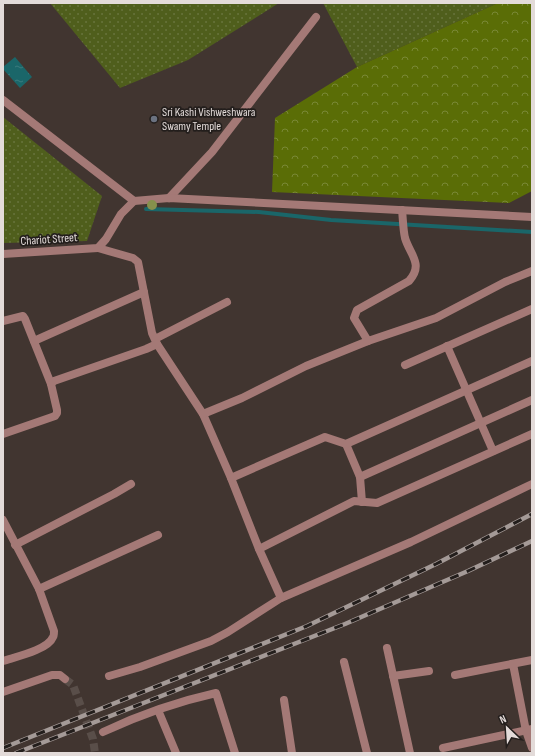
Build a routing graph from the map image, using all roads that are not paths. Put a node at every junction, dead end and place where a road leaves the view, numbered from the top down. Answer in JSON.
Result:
{"nodes":[{"id":1,"x":316,"y":17,"type":"dead end"},
{"id":2,"x":3,"y":100,"type":"edge"},
{"id":3,"x":169,"y":198,"type":"junction"},
{"id":4,"x":134,"y":201,"type":"junction"},
{"id":5,"x":402,"y":210,"type":"junction"},
{"id":6,"x":532,"y":217,"type":"edge"},
{"id":7,"x":98,"y":248,"type":"junction"},
{"id":8,"x":3,"y":254,"type":"edge"},
{"id":9,"x":532,"y":271,"type":"edge"},
{"id":10,"x":144,"y":292,"type":"junction"},
{"id":11,"x":227,"y":302,"type":"dead end"},
{"id":12,"x":532,"y":309,"type":"edge"},
{"id":13,"x":3,"y":321,"type":"edge"},
{"id":14,"x":34,"y":341,"type":"junction"},
{"id":15,"x":368,"y":341,"type":"junction"},
{"id":16,"x":156,"y":342,"type":"junction"},
{"id":17,"x":447,"y":346,"type":"junction"},
{"id":18,"x":532,"y":361,"type":"edge"},
{"id":19,"x":405,"y":365,"type":"dead end"},
{"id":20,"x":51,"y":384,"type":"junction"},
{"id":21,"x":466,"y":390,"type":"junction"},
{"id":22,"x":532,"y":400,"type":"edge"},
{"id":23,"x":203,"y":414,"type":"junction"},
{"id":24,"x":481,"y":423,"type":"junction"},
{"id":25,"x":3,"y":434,"type":"edge"},
{"id":26,"x":532,"y":434,"type":"edge"},
{"id":27,"x":346,"y":444,"type":"junction"},
{"id":28,"x":494,"y":451,"type":"junction"},
{"id":29,"x":360,"y":477,"type":"junction"},
{"id":30,"x":231,"y":478,"type":"junction"},
{"id":31,"x":131,"y":484,"type":"dead end"},
{"id":32,"x":532,"y":484,"type":"edge"},
{"id":33,"x":362,"y":502,"type":"junction"},
{"id":34,"x":3,"y":520,"type":"edge"},
{"id":35,"x":6,"y":534,"type":"edge"},
{"id":36,"x":158,"y":535,"type":"dead end"},
{"id":37,"x":15,"y":545,"type":"junction"},
{"id":38,"x":259,"y":549,"type":"junction"},
{"id":39,"x":39,"y":589,"type":"junction"},
{"id":40,"x":281,"y":598,"type":"junction"},
{"id":41,"x":387,"y":648,"type":"dead end"},
{"id":42,"x":532,"y":660,"type":"edge"},
{"id":43,"x":3,"y":661,"type":"edge"},
{"id":44,"x":344,"y":662,"type":"dead end"},
{"id":45,"x":512,"y":664,"type":"junction"},
{"id":46,"x":429,"y":671,"type":"dead end"},
{"id":47,"x":455,"y":675,"type":"dead end"},
{"id":48,"x":109,"y":676,"type":"dead end"},
{"id":49,"x":393,"y":676,"type":"junction"},
{"id":50,"x":65,"y":679,"type":"dead end"},
{"id":51,"x":3,"y":692,"type":"edge"},
{"id":52,"x":284,"y":700,"type":"dead end"},
{"id":53,"x":158,"y":710,"type":"junction"},
{"id":54,"x":529,"y":730,"type":"edge"},
{"id":55,"x":103,"y":732,"type":"dead end"},
{"id":56,"x":443,"y":748,"type":"dead end"},
{"id":57,"x":532,"y":748,"type":"edge"},
{"id":58,"x":176,"y":753,"type":"edge"},
{"id":59,"x":235,"y":753,"type":"edge"},
{"id":60,"x":292,"y":753,"type":"edge"},
{"id":61,"x":367,"y":753,"type":"edge"},
{"id":62,"x":410,"y":753,"type":"edge"}],
"edges":[{"from":1,"to":3,"type":"street"},
{"from":2,"to":4,"type":"street"},
{"from":3,"to":4,"type":"street"},
{"from":3,"to":5,"type":"street"},
{"from":4,"to":7,"type":"street"},
{"from":5,"to":6,"type":"street"},
{"from":5,"to":15,"type":"street"},
{"from":7,"to":8,"type":"street","name":"Chariot Street"},
{"from":7,"to":10,"type":"street","name":"Chariot Street"},
{"from":9,"to":15,"type":"street"},
{"from":10,"to":14,"type":"street"},
{"from":10,"to":16,"type":"street"},
{"from":11,"to":16,"type":"street"},
{"from":12,"to":17,"type":"street"},
{"from":13,"to":14,"type":"street"},
{"from":14,"to":20,"type":"street"},
{"from":15,"to":23,"type":"street"},
{"from":16,"to":20,"type":"street"},
{"from":16,"to":23,"type":"street"},
{"from":17,"to":19,"type":"street"},
{"from":17,"to":21,"type":"street"},
{"from":18,"to":21,"type":"street"},
{"from":20,"to":25,"type":"street"},
{"from":21,"to":24,"type":"street"},
{"from":21,"to":27,"type":"street"},
{"from":22,"to":24,"type":"street"},
{"from":23,"to":30,"type":"street"},
{"from":24,"to":28,"type":"street"},
{"from":24,"to":29,"type":"street"},
{"from":26,"to":28,"type":"street"},
{"from":27,"to":29,"type":"street"},
{"from":27,"to":30,"type":"street"},
{"from":28,"to":33,"type":"street"},
{"from":29,"to":33,"type":"street"},
{"from":30,"to":38,"type":"street"},
{"from":31,"to":37,"type":"street"},
{"from":32,"to":40,"type":"street"},
{"from":33,"to":38,"type":"street"},
{"from":34,"to":35,"type":"street"},
{"from":35,"to":37,"type":"street"},
{"from":36,"to":39,"type":"street"},
{"from":37,"to":39,"type":"street"},
{"from":38,"to":40,"type":"street"},
{"from":39,"to":43,"type":"street"},
{"from":40,"to":48,"type":"street"},
{"from":41,"to":49,"type":"street"},
{"from":42,"to":45,"type":"street"},
{"from":44,"to":61,"type":"street"},
{"from":45,"to":47,"type":"street"},
{"from":45,"to":54,"type":"street"},
{"from":46,"to":49,"type":"street"},
{"from":49,"to":62,"type":"street"},
{"from":50,"to":51,"type":"street"},
{"from":52,"to":60,"type":"street"},
{"from":53,"to":55,"type":"street"},
{"from":53,"to":58,"type":"street"},
{"from":53,"to":59,"type":"street"},
{"from":54,"to":56,"type":"street"},
{"from":54,"to":57,"type":"street"}]}
